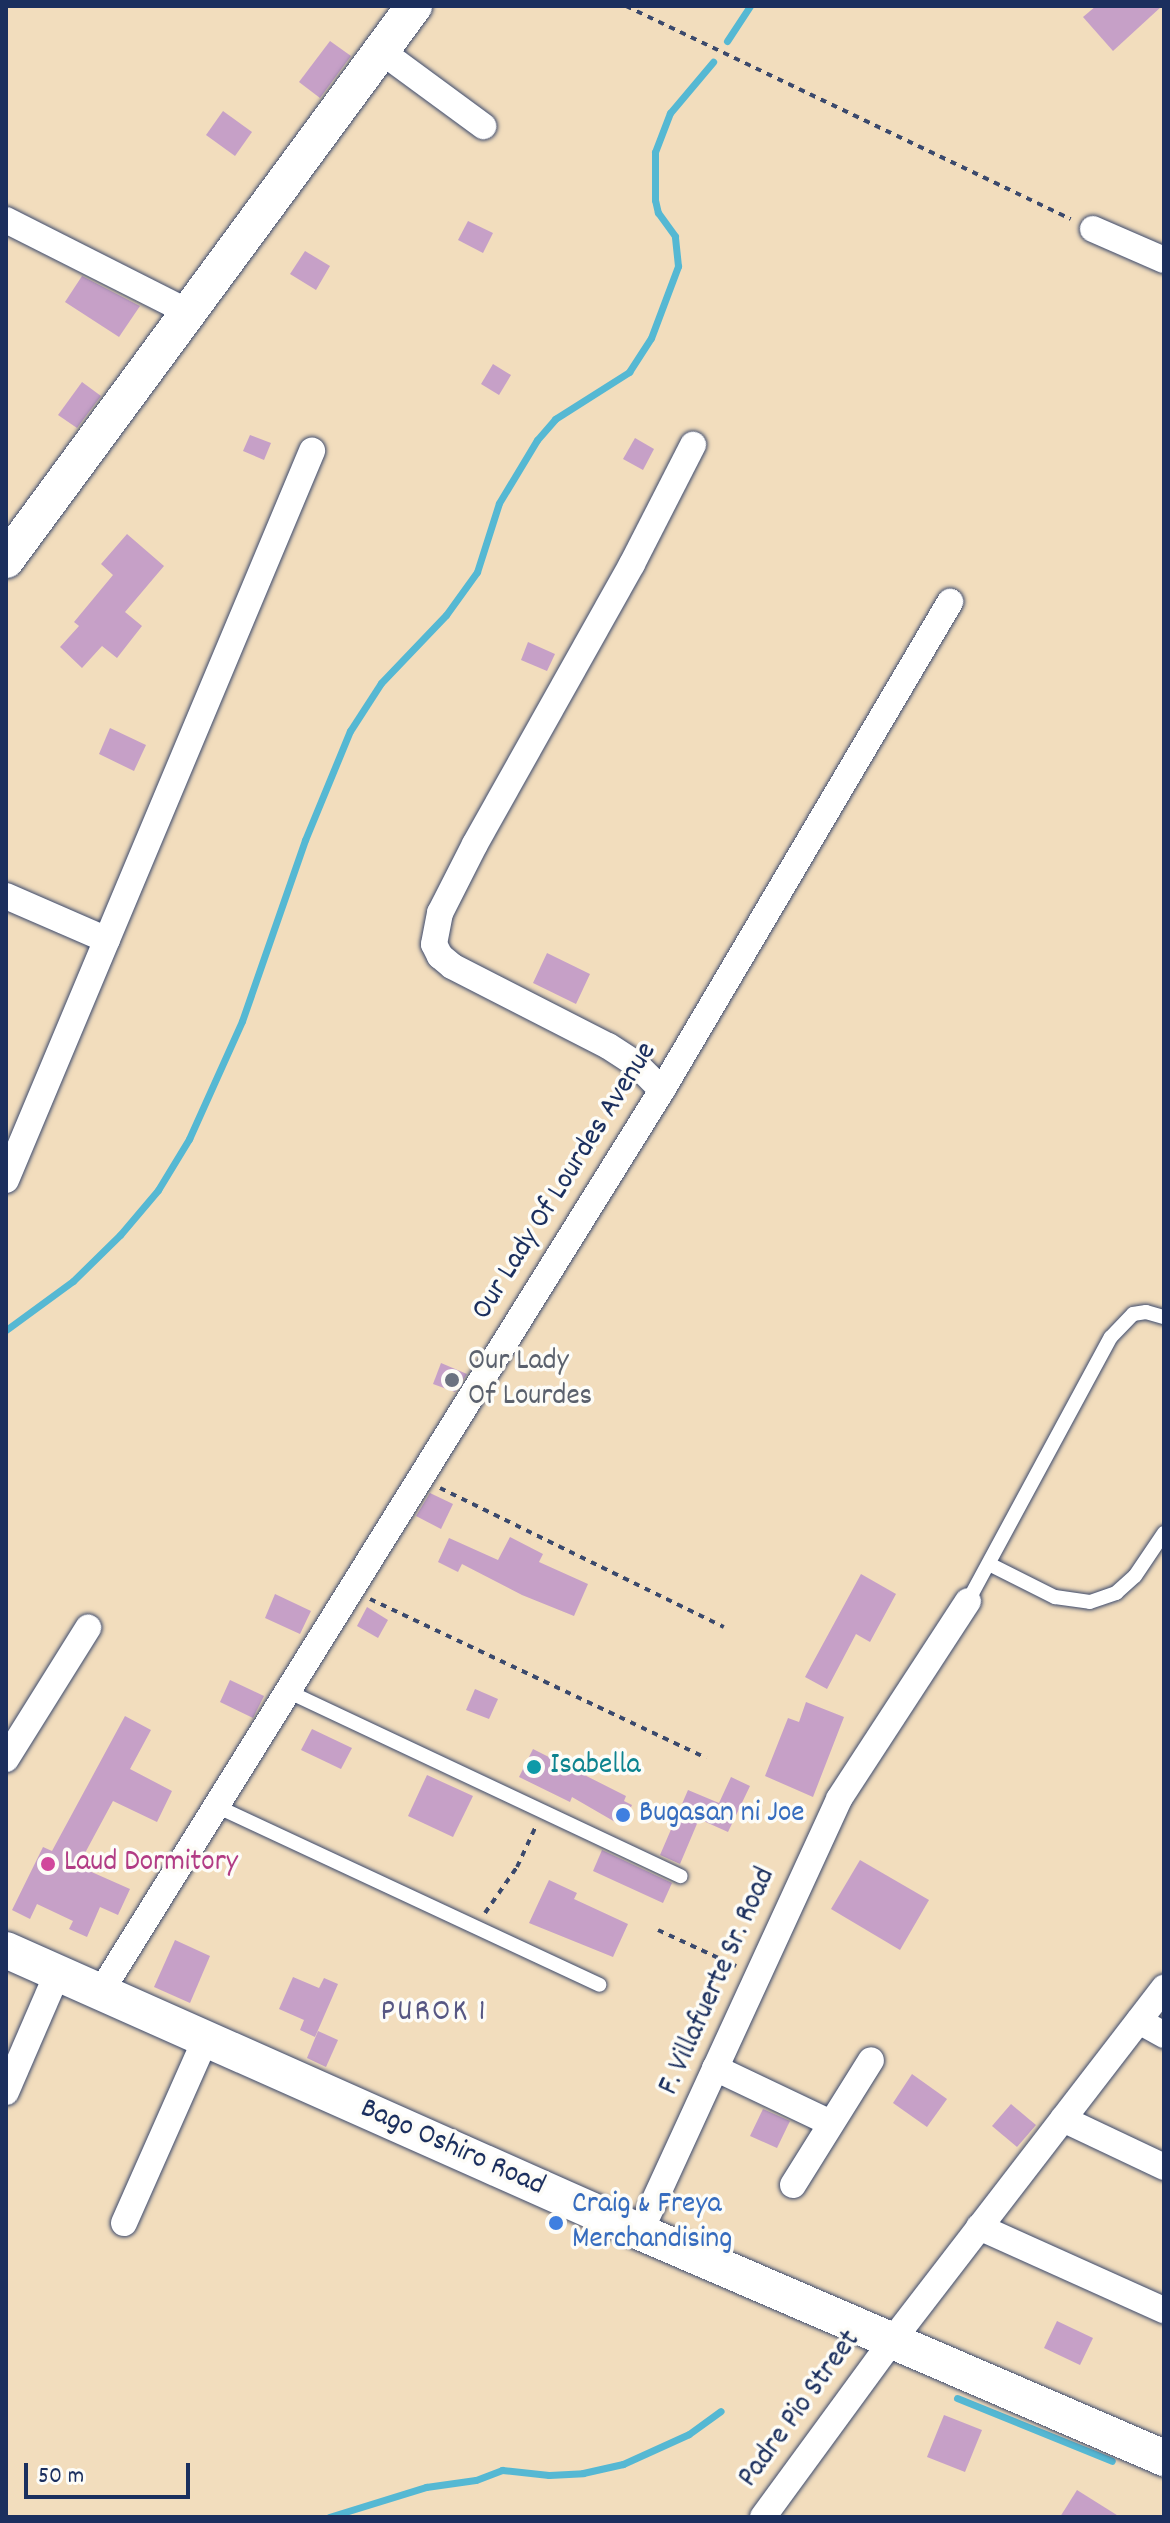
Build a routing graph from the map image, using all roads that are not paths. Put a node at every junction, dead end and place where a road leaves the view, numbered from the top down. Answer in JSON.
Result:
{"nodes":[{"id":1,"x":414,"y":6,"type":"edge"},
{"id":2,"x":381,"y":51,"type":"junction"},
{"id":3,"x":483,"y":126,"type":"dead end"},
{"id":4,"x":6,"y":220,"type":"edge"},
{"id":5,"x":1093,"y":229,"type":"road end"},
{"id":6,"x":1164,"y":260,"type":"edge"},
{"id":7,"x":190,"y":313,"type":"junction"},
{"id":8,"x":693,"y":445,"type":"dead end"},
{"id":9,"x":312,"y":451,"type":"dead end"},
{"id":10,"x":10,"y":546,"type":"edge"},
{"id":11,"x":950,"y":602,"type":"dead end"},
{"id":12,"x":6,"y":896,"type":"edge"},
{"id":13,"x":107,"y":940,"type":"junction"},
{"id":14,"x":662,"y":1090,"type":"junction"},
{"id":15,"x":6,"y":1180,"type":"edge"},
{"id":16,"x":1164,"y":1317,"type":"edge"},
{"id":17,"x":1164,"y":1533,"type":"edge"},
{"id":18,"x":989,"y":1564,"type":"junction"},
{"id":19,"x":968,"y":1601,"type":"joint"},
{"id":20,"x":88,"y":1628,"type":"dead end"},
{"id":21,"x":287,"y":1691,"type":"junction"},
{"id":22,"x":6,"y":1759,"type":"edge"},
{"id":23,"x":216,"y":1806,"type":"junction"},
{"id":24,"x":681,"y":1876,"type":"dead end"},
{"id":25,"x":6,"y":1950,"type":"edge"},
{"id":26,"x":57,"y":1974,"type":"junction"},
{"id":27,"x":599,"y":1985,"type":"dead end"},
{"id":28,"x":1164,"y":1988,"type":"edge"},
{"id":29,"x":100,"y":1993,"type":"junction"},
{"id":30,"x":1139,"y":2021,"type":"junction"},
{"id":31,"x":1164,"y":2035,"type":"edge"},
{"id":32,"x":205,"y":2040,"type":"junction"},
{"id":33,"x":871,"y":2060,"type":"dead end"},
{"id":34,"x":715,"y":2068,"type":"junction"},
{"id":35,"x":6,"y":2092,"type":"edge"},
{"id":36,"x":1063,"y":2119,"type":"junction"},
{"id":37,"x":831,"y":2123,"type":"junction"},
{"id":38,"x":1164,"y":2167,"type":"edge"},
{"id":39,"x":793,"y":2185,"type":"dead end"},
{"id":40,"x":124,"y":2223,"type":"dead end"},
{"id":41,"x":979,"y":2227,"type":"junction"},
{"id":42,"x":640,"y":2232,"type":"junction"},
{"id":43,"x":1164,"y":2310,"type":"edge"},
{"id":44,"x":892,"y":2341,"type":"junction"},
{"id":45,"x":1164,"y":2458,"type":"edge"},
{"id":46,"x":763,"y":2517,"type":"edge"}],
"edges":[{"from":1,"to":2,"type":"street"},
{"from":2,"to":3,"type":"street"},
{"from":2,"to":7,"type":"street"},
{"from":4,"to":7,"type":"street"},
{"from":5,"to":6,"type":"street"},
{"from":7,"to":10,"type":"street"},
{"from":8,"to":14,"type":"street"},
{"from":9,"to":13,"type":"street"},
{"from":11,"to":14,"type":"street","name":"Our Lady Of Lourdes Avenue"},
{"from":12,"to":13,"type":"street"},
{"from":13,"to":15,"type":"street"},
{"from":14,"to":21,"type":"street","name":"Our Lady Of Lourdes Avenue"},
{"from":16,"to":18,"type":"lane"},
{"from":17,"to":18,"type":"lane"},
{"from":18,"to":19,"type":"lane"},
{"from":19,"to":34,"type":"street","name":"F. Villafuerte Sr. Road"},
{"from":20,"to":22,"type":"street"},
{"from":21,"to":23,"type":"street","name":"Our Lady Of Lourdes Avenue"},
{"from":21,"to":24,"type":"lane"},
{"from":23,"to":27,"type":"lane"},
{"from":23,"to":29,"type":"street","name":"Our Lady Of Lourdes Avenue"},
{"from":25,"to":26,"type":"street","name":"Bago Oshiro Road"},
{"from":26,"to":29,"type":"street","name":"Bago Oshiro Road"},
{"from":26,"to":35,"type":"street"},
{"from":28,"to":30,"type":"street","name":"Padre Pio Street"},
{"from":29,"to":32,"type":"street","name":"Bago Oshiro Road"},
{"from":30,"to":31,"type":"street"},
{"from":30,"to":36,"type":"street","name":"Padre Pio Street"},
{"from":32,"to":40,"type":"street"},
{"from":32,"to":42,"type":"street","name":"Bago Oshiro Road"},
{"from":33,"to":37,"type":"street"},
{"from":34,"to":37,"type":"street"},
{"from":34,"to":42,"type":"street","name":"F. Villafuerte Sr. Road"},
{"from":36,"to":38,"type":"street"},
{"from":36,"to":41,"type":"street","name":"Padre Pio Street"},
{"from":37,"to":39,"type":"street"},
{"from":41,"to":43,"type":"street"},
{"from":41,"to":44,"type":"street","name":"Padre Pio Street"},
{"from":42,"to":44,"type":"street","name":"Bago Oshiro Road"},
{"from":44,"to":45,"type":"street","name":"Bago Oshiro Road"},
{"from":44,"to":46,"type":"street","name":"Padre Pio Street"}]}
